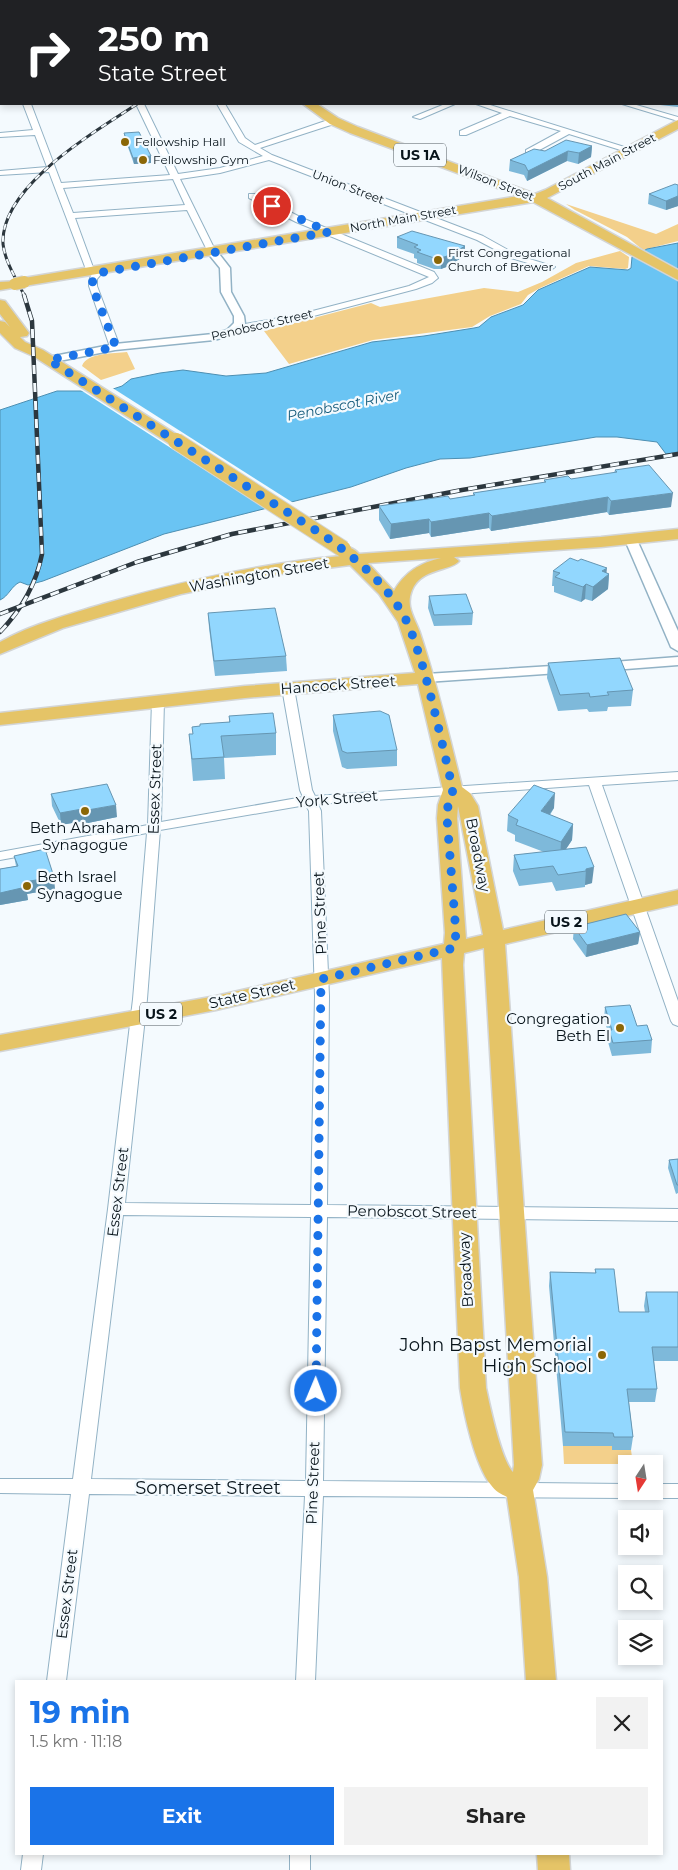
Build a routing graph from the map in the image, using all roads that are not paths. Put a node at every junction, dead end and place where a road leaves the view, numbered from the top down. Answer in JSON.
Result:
{"nodes":[{"id":1,"x":27,"y":105,"type":"edge"},
{"id":2,"x":140,"y":105,"type":"edge"},
{"id":3,"x":222,"y":105,"type":"edge"},
{"id":4,"x":310,"y":105,"type":"edge"},
{"id":5,"x":447,"y":105,"type":"edge"},
{"id":6,"x":484,"y":105,"type":"edge"},
{"id":7,"x":629,"y":105,"type":"edge"},
{"id":8,"x":509,"y":112,"type":"junction"},
{"id":9,"x":416,"y":117,"type":"dead end"},
{"id":10,"x":678,"y":119,"type":"edge"},
{"id":11,"x":334,"y":122,"type":"junction"},
{"id":12,"x":678,"y":124,"type":"edge"},
{"id":13,"x":568,"y":131,"type":"junction"},
{"id":14,"x":38,"y":132,"type":"junction"},
{"id":15,"x":463,"y":133,"type":"dead end"},
{"id":16,"x":0,"y":135,"type":"edge"},
{"id":17,"x":252,"y":148,"type":"junction"},
{"id":18,"x":630,"y":150,"type":"junction"},
{"id":19,"x":530,"y":152,"type":"edge"},
{"id":20,"x":269,"y":157,"type":"junction"},
{"id":21,"x":52,"y":169,"type":"junction"},
{"id":22,"x":0,"y":173,"type":"edge"},
{"id":23,"x":175,"y":176,"type":"junction"},
{"id":24,"x":58,"y":186,"type":"junction"},
{"id":25,"x":252,"y":196,"type":"dead end"},
{"id":26,"x":536,"y":198,"type":"junction"},
{"id":27,"x":189,"y":207,"type":"junction"},
{"id":28,"x":70,"y":216,"type":"junction"},
{"id":29,"x":424,"y":216,"type":"junction"},
{"id":30,"x":329,"y":232,"type":"junction"},
{"id":31,"x":212,"y":252,"type":"junction"},
{"id":32,"x":551,"y":267,"type":"dead end"},
{"id":33,"x":94,"y":272,"type":"junction"},
{"id":34,"x":678,"y":276,"type":"edge"},
{"id":35,"x":0,"y":286,"type":"edge"},
{"id":36,"x":0,"y":304,"type":"edge"},
{"id":37,"x":0,"y":325,"type":"edge"},
{"id":38,"x":237,"y":328,"type":"junction"},
{"id":39,"x":116,"y":347,"type":"junction"},
{"id":40,"x":44,"y":357,"type":"junction"},
{"id":41,"x":678,"y":534,"type":"edge"},
{"id":42,"x":678,"y":541,"type":"edge"},
{"id":43,"x":633,"y":544,"type":"junction"},
{"id":44,"x":349,"y":554,"type":"junction"},
{"id":45,"x":402,"y":612,"type":"junction"},
{"id":46,"x":678,"y":647,"type":"edge"},
{"id":47,"x":0,"y":649,"type":"edge"},
{"id":48,"x":678,"y":662,"type":"edge"},
{"id":49,"x":426,"y":678,"type":"junction"},
{"id":50,"x":288,"y":688,"type":"junction"},
{"id":51,"x":158,"y":701,"type":"junction"},
{"id":52,"x":0,"y":709,"type":"edge"},
{"id":53,"x":51,"y":714,"type":"junction"},
{"id":54,"x":0,"y":719,"type":"edge"},
{"id":55,"x":678,"y":776,"type":"edge"},
{"id":56,"x":594,"y":781,"type":"junction"},
{"id":57,"x":453,"y":790,"type":"junction"},
{"id":58,"x":311,"y":800,"type":"junction"},
{"id":59,"x":154,"y":827,"type":"junction"},
{"id":60,"x":0,"y":856,"type":"edge"},
{"id":61,"x":678,"y":897,"type":"edge"},
{"id":62,"x":638,"y":905,"type":"junction"},
{"id":63,"x":494,"y":939,"type":"junction"},
{"id":64,"x":454,"y":948,"type":"junction"},
{"id":65,"x":321,"y":979,"type":"junction"},
{"id":66,"x":138,"y":1018,"type":"junction"},
{"id":67,"x":678,"y":1021,"type":"edge"},
{"id":68,"x":0,"y":1043,"type":"edge"},
{"id":69,"x":116,"y":1209,"type":"junction"},
{"id":70,"x":319,"y":1211,"type":"junction"},
{"id":71,"x":463,"y":1213,"type":"junction"},
{"id":72,"x":512,"y":1213,"type":"junction"},
{"id":73,"x":678,"y":1215,"type":"edge"},
{"id":74,"x":0,"y":1486,"type":"edge"},
{"id":75,"x":81,"y":1488,"type":"junction"},
{"id":76,"x":314,"y":1489,"type":"junction"},
{"id":77,"x":518,"y":1490,"type":"junction"},
{"id":78,"x":618,"y":1491,"type":"edge"},
{"id":79,"x":663,"y":1491,"type":"edge"},
{"id":80,"x":678,"y":1491,"type":"edge"},
{"id":81,"x":56,"y":1680,"type":"edge"},
{"id":82,"x":306,"y":1680,"type":"edge"},
{"id":83,"x":541,"y":1680,"type":"edge"},
{"id":84,"x":33,"y":1855,"type":"edge"},
{"id":85,"x":300,"y":1855,"type":"edge"},
{"id":86,"x":553,"y":1855,"type":"edge"},
{"id":87,"x":31,"y":1870,"type":"edge"},
{"id":88,"x":300,"y":1870,"type":"edge"},
{"id":89,"x":554,"y":1870,"type":"edge"}],
"edges":[{"from":1,"to":14,"type":"street"},
{"from":2,"to":23,"type":"street"},
{"from":3,"to":17,"type":"street","name":"Union Street"},
{"from":4,"to":11,"type":"main road","name":"Wilson Street","number":"US 1A"},
{"from":5,"to":9,"type":"street"},
{"from":6,"to":8,"type":"street"},
{"from":7,"to":10,"type":"street"},
{"from":8,"to":13,"type":"street"},
{"from":8,"to":15,"type":"street"},
{"from":11,"to":17,"type":"street"},
{"from":11,"to":26,"type":"main road","name":"Wilson Street","number":"US 1A"},
{"from":12,"to":18,"type":"main road","name":"South Main Street"},
{"from":13,"to":18,"type":"street"},
{"from":13,"to":19,"type":"street"},
{"from":14,"to":16,"type":"street"},
{"from":14,"to":21,"type":"street"},
{"from":17,"to":20,"type":"street","name":"Union Street"},
{"from":18,"to":26,"type":"main road","name":"South Main Street"},
{"from":20,"to":23,"type":"street"},
{"from":20,"to":29,"type":"street","name":"Union Street"},
{"from":21,"to":22,"type":"street"},
{"from":21,"to":24,"type":"street"},
{"from":23,"to":24,"type":"street"},
{"from":23,"to":27,"type":"street"},
{"from":24,"to":28,"type":"street"},
{"from":25,"to":30,"type":"street"},
{"from":26,"to":29,"type":"main road","name":"North Main Street"},
{"from":26,"to":34,"type":"main road","name":"Wilson Street","number":"US 1A"},
{"from":27,"to":28,"type":"street"},
{"from":27,"to":31,"type":"street"},
{"from":28,"to":33,"type":"street"},
{"from":29,"to":30,"type":"main road","name":"North Main Street"},
{"from":29,"to":32,"type":"street","name":"Union Street"},
{"from":30,"to":31,"type":"main road","name":"North Main Street"},
{"from":30,"to":38,"type":"street","name":"Penobscot Street"},
{"from":31,"to":33,"type":"main road","name":"North Main Street"},
{"from":31,"to":38,"type":"street"},
{"from":33,"to":35,"type":"main road","name":"North Main Street"},
{"from":33,"to":39,"type":"street"},
{"from":36,"to":40,"type":"main road"},
{"from":37,"to":40,"type":"main road"},
{"from":38,"to":39,"type":"street","name":"Penobscot Street"},
{"from":39,"to":40,"type":"street","name":"Penobscot Street"},
{"from":40,"to":44,"type":"main road","bridge":true},
{"from":41,"to":43,"type":"main road","name":"Washington Street"},
{"from":42,"to":43,"type":"main road","name":"Washington Street"},
{"from":43,"to":44,"type":"main road","name":"Washington Street"},
{"from":43,"to":45,"type":"main road","name":"Washington Street"},
{"from":43,"to":46,"type":"street"},
{"from":44,"to":45,"type":"main road"},
{"from":44,"to":47,"type":"main road","name":"Washington Street"},
{"from":45,"to":49,"type":"main road"},
{"from":48,"to":49,"type":"street","name":"Hancock Street"},
{"from":49,"to":50,"type":"main road","name":"Hancock Street"},
{"from":49,"to":57,"type":"main road"},
{"from":50,"to":51,"type":"main road","name":"Hancock Street"},
{"from":50,"to":58,"type":"street","name":"Pine Street"},
{"from":51,"to":53,"type":"main road","name":"Hancock Street"},
{"from":51,"to":59,"type":"street","name":"Essex Street"},
{"from":52,"to":53,"type":"main road"},
{"from":53,"to":54,"type":"main road","name":"Hancock Street"},
{"from":55,"to":56,"type":"street","name":"York Street"},
{"from":56,"to":57,"type":"street","name":"York Street"},
{"from":56,"to":62,"type":"street"},
{"from":57,"to":58,"type":"street","name":"York Street"},
{"from":57,"to":63,"type":"main road","name":"Broadway"},
{"from":57,"to":64,"type":"main road","name":"Broadway"},
{"from":58,"to":59,"type":"street","name":"York Street"},
{"from":58,"to":65,"type":"street","name":"Pine Street"},
{"from":59,"to":60,"type":"street","name":"York Street"},
{"from":59,"to":66,"type":"street","name":"Essex Street"},
{"from":61,"to":62,"type":"main road","name":"State Street","number":"US 2"},
{"from":62,"to":63,"type":"main road","name":"State Street","number":"US 2"},
{"from":62,"to":67,"type":"street"},
{"from":63,"to":64,"type":"main road","name":"State Street","number":"US 2"},
{"from":63,"to":72,"type":"main road","name":"Broadway"},
{"from":64,"to":65,"type":"main road","name":"State Street","number":"US 2"},
{"from":64,"to":71,"type":"main road","name":"Broadway"},
{"from":65,"to":66,"type":"main road","name":"State Street","number":"US 2"},
{"from":65,"to":70,"type":"street","name":"Pine Street"},
{"from":66,"to":68,"type":"main road","name":"State Street","number":"US 2"},
{"from":66,"to":69,"type":"street","name":"Essex Street"},
{"from":69,"to":70,"type":"street","name":"Penobscot Street"},
{"from":69,"to":75,"type":"street","name":"Essex Street"},
{"from":70,"to":71,"type":"street","name":"Penobscot Street"},
{"from":70,"to":76,"type":"street","name":"Pine Street"},
{"from":71,"to":72,"type":"street","name":"Penobscot Street"},
{"from":71,"to":77,"type":"main road","name":"Broadway"},
{"from":72,"to":73,"type":"street","name":"Penobscot Street"},
{"from":72,"to":77,"type":"main road","name":"Broadway"},
{"from":74,"to":75,"type":"street","name":"Somerset Street"},
{"from":75,"to":76,"type":"street","name":"Somerset Street"},
{"from":75,"to":81,"type":"street","name":"Essex Street"},
{"from":76,"to":77,"type":"street","name":"Somerset Street"},
{"from":76,"to":82,"type":"street","name":"Pine Street"},
{"from":77,"to":78,"type":"street","name":"Somerset Street"},
{"from":77,"to":83,"type":"main road"},
{"from":79,"to":80,"type":"street"},
{"from":84,"to":87,"type":"street"},
{"from":85,"to":88,"type":"street"},
{"from":86,"to":89,"type":"main road"}]}
